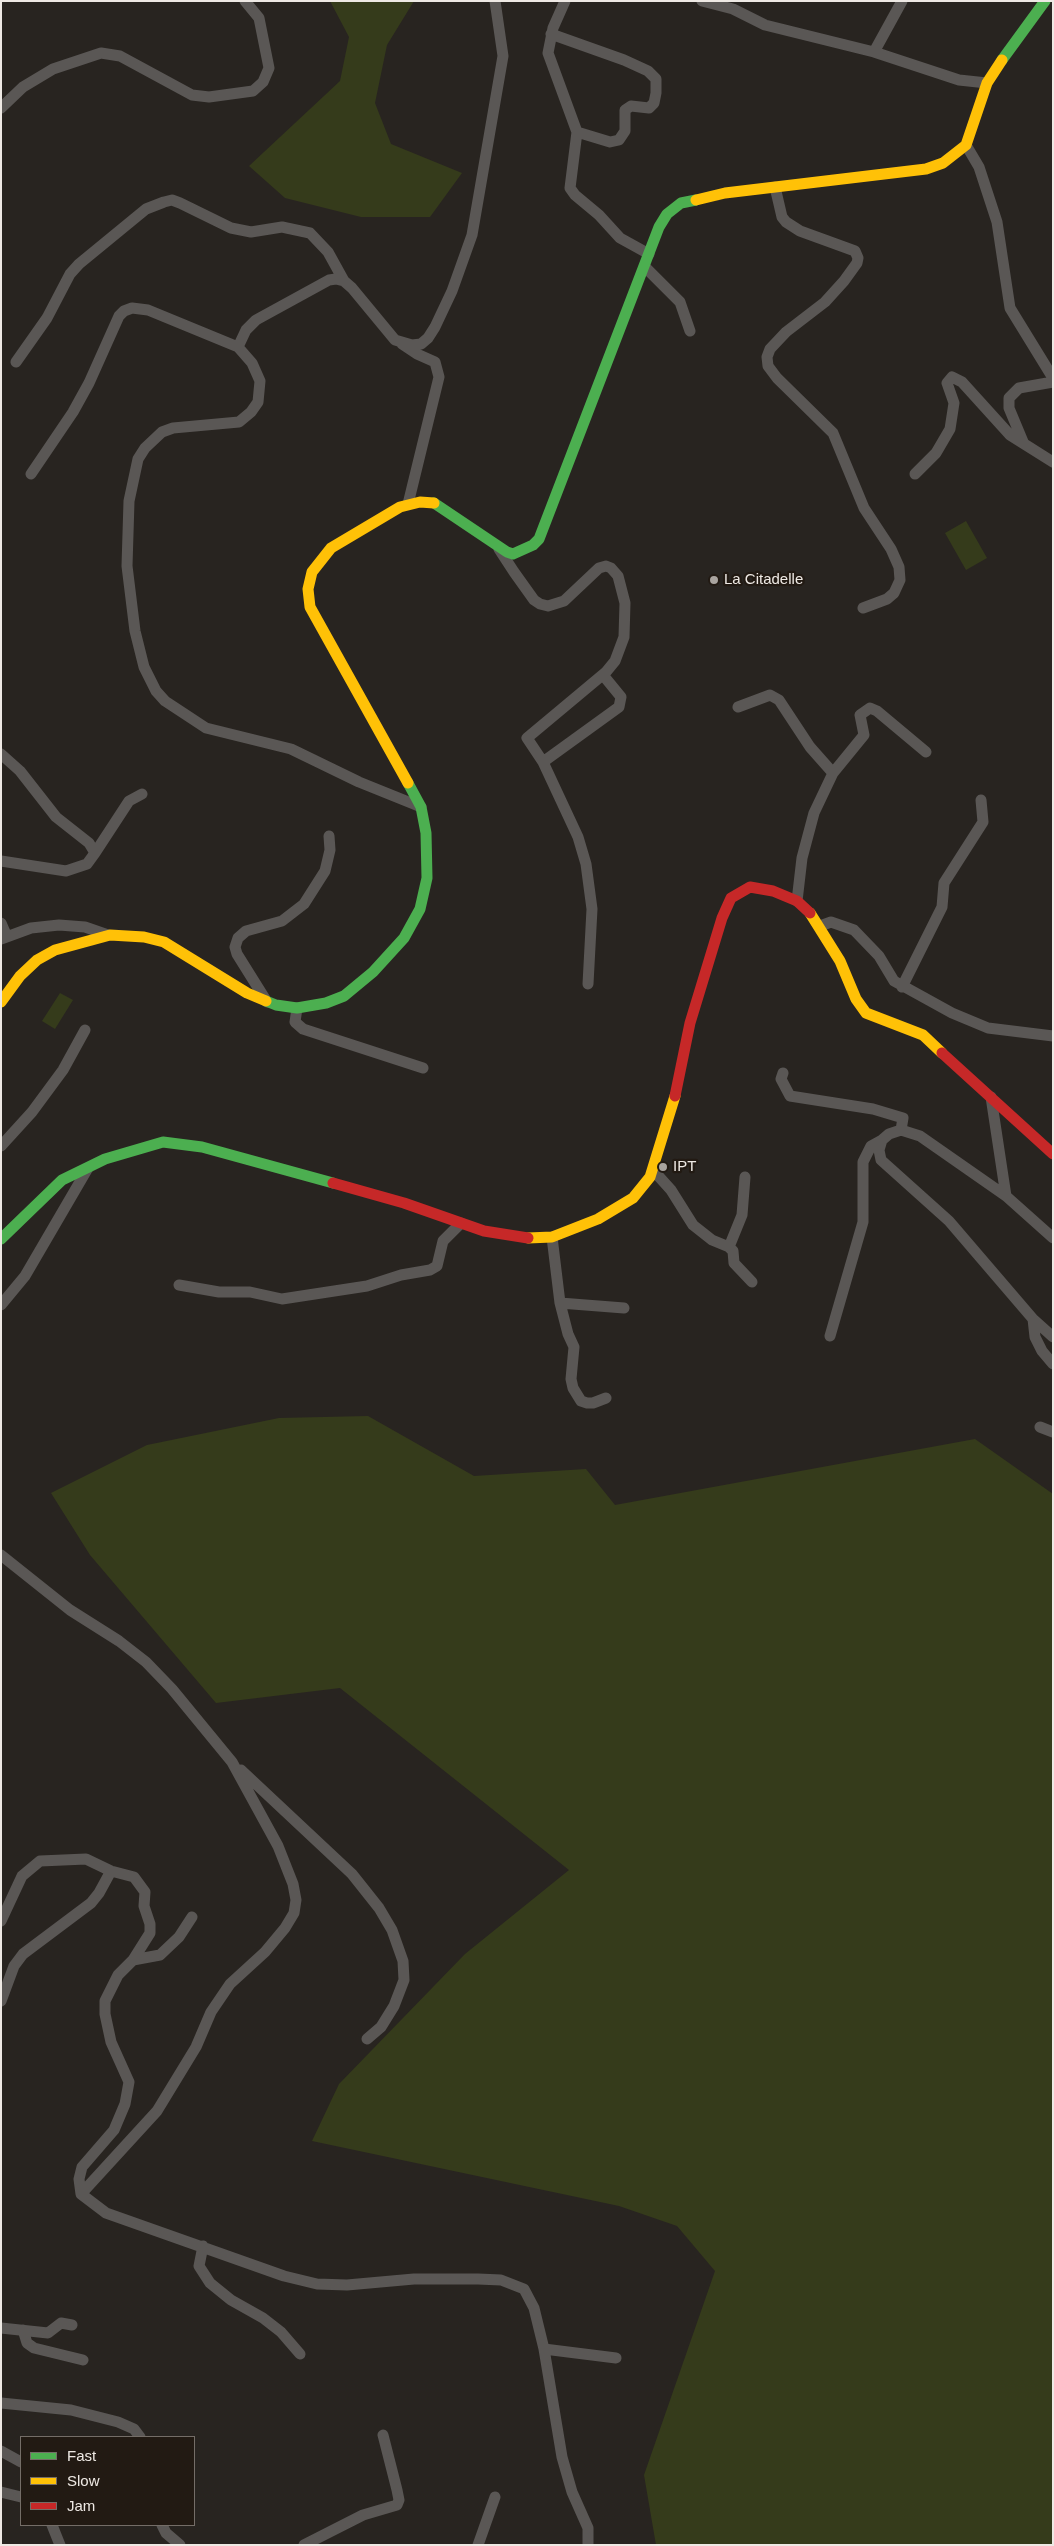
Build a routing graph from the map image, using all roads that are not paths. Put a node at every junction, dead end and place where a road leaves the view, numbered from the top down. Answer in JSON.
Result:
{"nodes":[{"id":1,"x":245,"y":1,"type":"edge"},
{"id":2,"x":496,"y":1,"type":"edge"},
{"id":3,"x":565,"y":1,"type":"edge"},
{"id":4,"x":702,"y":1,"type":"edge"},
{"id":5,"x":902,"y":1,"type":"edge"},
{"id":6,"x":1045,"y":1,"type":"edge"},
{"id":7,"x":734,"y":5,"type":"edge"},
{"id":8,"x":551,"y":34,"type":"junction"},
{"id":9,"x":874,"y":52,"type":"junction"},
{"id":10,"x":987,"y":83,"type":"junction"},
{"id":11,"x":1,"y":108,"type":"edge"},
{"id":12,"x":577,"y":132,"type":"junction"},
{"id":13,"x":966,"y":144,"type":"junction"},
{"id":14,"x":775,"y":186,"type":"junction"},
{"id":15,"x":649,"y":254,"type":"junction"},
{"id":16,"x":645,"y":267,"type":"junction"},
{"id":17,"x":344,"y":281,"type":"junction"},
{"id":18,"x":690,"y":332,"type":"dead end"},
{"id":19,"x":400,"y":343,"type":"junction"},
{"id":20,"x":238,"y":347,"type":"junction"},
{"id":21,"x":16,"y":362,"type":"dead end"},
{"id":22,"x":1053,"y":378,"type":"edge"},
{"id":23,"x":1053,"y":382,"type":"edge"},
{"id":24,"x":1024,"y":444,"type":"junction"},
{"id":25,"x":1053,"y":462,"type":"edge"},
{"id":26,"x":31,"y":474,"type":"dead end"},
{"id":27,"x":915,"y":474,"type":"dead end"},
{"id":28,"x":408,"y":504,"type":"junction"},
{"id":29,"x":499,"y":549,"type":"junction"},
{"id":30,"x":863,"y":608,"type":"dead end"},
{"id":31,"x":603,"y":675,"type":"junction"},
{"id":32,"x":738,"y":707,"type":"dead end"},
{"id":33,"x":926,"y":752,"type":"dead end"},
{"id":34,"x":1,"y":754,"type":"edge"},
{"id":35,"x":543,"y":762,"type":"junction"},
{"id":36,"x":832,"y":773,"type":"junction"},
{"id":37,"x":142,"y":794,"type":"dead end"},
{"id":38,"x":981,"y":800,"type":"dead end"},
{"id":39,"x":421,"y":807,"type":"junction"},
{"id":40,"x":329,"y":836,"type":"dead end"},
{"id":41,"x":95,"y":853,"type":"junction"},
{"id":42,"x":1,"y":860,"type":"edge"},
{"id":43,"x":797,"y":901,"type":"junction"},
{"id":44,"x":1,"y":923,"type":"edge"},
{"id":45,"x":820,"y":926,"type":"junction"},
{"id":46,"x":110,"y":936,"type":"junction"},
{"id":47,"x":4,"y":938,"type":"edge"},
{"id":48,"x":588,"y":984,"type":"dead end"},
{"id":49,"x":902,"y":987,"type":"junction"},
{"id":50,"x":1,"y":1002,"type":"edge"},
{"id":51,"x":267,"y":1002,"type":"junction"},
{"id":52,"x":297,"y":1008,"type":"junction"},
{"id":53,"x":85,"y":1030,"type":"dead end"},
{"id":54,"x":1053,"y":1036,"type":"edge"},
{"id":55,"x":423,"y":1068,"type":"dead end"},
{"id":56,"x":783,"y":1074,"type":"dead end"},
{"id":57,"x":990,"y":1097,"type":"junction"},
{"id":58,"x":901,"y":1130,"type":"junction"},
{"id":59,"x":882,"y":1140,"type":"junction"},
{"id":60,"x":1,"y":1146,"type":"edge"},
{"id":61,"x":1053,"y":1154,"type":"edge"},
{"id":62,"x":89,"y":1166,"type":"junction"},
{"id":63,"x":653,"y":1170,"type":"junction"},
{"id":64,"x":745,"y":1177,"type":"dead end"},
{"id":65,"x":1006,"y":1196,"type":"junction"},
{"id":66,"x":461,"y":1223,"type":"junction"},
{"id":67,"x":552,"y":1237,"type":"junction"},
{"id":68,"x":1,"y":1238,"type":"edge"},
{"id":69,"x":1053,"y":1238,"type":"edge"},
{"id":70,"x":730,"y":1247,"type":"junction"},
{"id":71,"x":752,"y":1282,"type":"dead end"},
{"id":72,"x":180,"y":1286,"type":"dead end"},
{"id":73,"x":560,"y":1303,"type":"junction"},
{"id":74,"x":1,"y":1305,"type":"edge"},
{"id":75,"x":624,"y":1308,"type":"dead end"},
{"id":76,"x":1033,"y":1320,"type":"junction"},
{"id":77,"x":830,"y":1336,"type":"dead end"},
{"id":78,"x":1053,"y":1337,"type":"edge"},
{"id":79,"x":1053,"y":1364,"type":"edge"},
{"id":80,"x":606,"y":1398,"type":"dead end"},
{"id":81,"x":1040,"y":1427,"type":"dead end"},
{"id":82,"x":1053,"y":1432,"type":"edge"},
{"id":83,"x":1,"y":1555,"type":"edge"},
{"id":84,"x":232,"y":1762,"type":"junction"},
{"id":85,"x":111,"y":1871,"type":"junction"},
{"id":86,"x":192,"y":1917,"type":"dead end"},
{"id":87,"x":1,"y":1921,"type":"edge"},
{"id":88,"x":133,"y":1960,"type":"junction"},
{"id":89,"x":1,"y":2001,"type":"edge"},
{"id":90,"x":366,"y":2039,"type":"dead end"},
{"id":91,"x":81,"y":2194,"type":"junction"},
{"id":92,"x":203,"y":2246,"type":"junction"},
{"id":93,"x":72,"y":2325,"type":"dead end"},
{"id":94,"x":1,"y":2328,"type":"edge"},
{"id":95,"x":23,"y":2330,"type":"junction"},
{"id":96,"x":544,"y":2349,"type":"junction"},
{"id":97,"x":300,"y":2354,"type":"dead end"},
{"id":98,"x":616,"y":2358,"type":"dead end"},
{"id":99,"x":84,"y":2360,"type":"dead end"},
{"id":100,"x":1,"y":2403,"type":"edge"},
{"id":101,"x":383,"y":2435,"type":"dead end"},
{"id":102,"x":139,"y":2436,"type":"edge"},
{"id":103,"x":1,"y":2451,"type":"edge"},
{"id":104,"x":20,"y":2461,"type":"edge"},
{"id":105,"x":1,"y":2492,"type":"edge"},
{"id":106,"x":496,"y":2496,"type":"dead end"},
{"id":107,"x":20,"y":2497,"type":"edge"},
{"id":108,"x":52,"y":2526,"type":"edge"},
{"id":109,"x":163,"y":2526,"type":"edge"},
{"id":110,"x":60,"y":2545,"type":"edge"},
{"id":111,"x":180,"y":2545,"type":"edge"},
{"id":112,"x":304,"y":2545,"type":"edge"},
{"id":113,"x":478,"y":2545,"type":"edge"},
{"id":114,"x":588,"y":2545,"type":"edge"}],
"edges":[{"from":1,"to":11,"type":"street"},
{"from":2,"to":19,"type":"street"},
{"from":3,"to":8,"type":"street"},
{"from":4,"to":7,"type":"street"},
{"from":5,"to":9,"type":"street"},
{"from":6,"to":10,"type":"street"},
{"from":7,"to":9,"type":"street"},
{"from":8,"to":12,"type":"street"},
{"from":8,"to":12,"type":"street"},
{"from":9,"to":10,"type":"street"},
{"from":10,"to":13,"type":"street"},
{"from":12,"to":15,"type":"street"},
{"from":13,"to":14,"type":"street"},
{"from":13,"to":22,"type":"street"},
{"from":14,"to":15,"type":"street"},
{"from":14,"to":30,"type":"street"},
{"from":15,"to":16,"type":"street"},
{"from":16,"to":18,"type":"street"},
{"from":16,"to":29,"type":"street"},
{"from":17,"to":19,"type":"street"},
{"from":17,"to":20,"type":"street"},
{"from":17,"to":21,"type":"street"},
{"from":19,"to":28,"type":"street"},
{"from":20,"to":26,"type":"street"},
{"from":20,"to":39,"type":"street"},
{"from":23,"to":24,"type":"street"},
{"from":24,"to":25,"type":"street"},
{"from":24,"to":27,"type":"street"},
{"from":28,"to":29,"type":"street"},
{"from":28,"to":39,"type":"street"},
{"from":29,"to":31,"type":"street"},
{"from":31,"to":35,"type":"street"},
{"from":31,"to":35,"type":"street"},
{"from":32,"to":36,"type":"street"},
{"from":33,"to":36,"type":"street"},
{"from":34,"to":41,"type":"street"},
{"from":35,"to":48,"type":"street"},
{"from":36,"to":43,"type":"street"},
{"from":37,"to":41,"type":"street"},
{"from":38,"to":49,"type":"street"},
{"from":39,"to":52,"type":"street"},
{"from":40,"to":51,"type":"street"},
{"from":41,"to":42,"type":"street"},
{"from":43,"to":45,"type":"street"},
{"from":43,"to":63,"type":"street"},
{"from":44,"to":47,"type":"street"},
{"from":45,"to":49,"type":"street"},
{"from":45,"to":57,"type":"street"},
{"from":46,"to":47,"type":"street"},
{"from":46,"to":50,"type":"street"},
{"from":46,"to":51,"type":"street"},
{"from":49,"to":54,"type":"street"},
{"from":51,"to":52,"type":"street"},
{"from":52,"to":55,"type":"street"},
{"from":53,"to":60,"type":"street"},
{"from":56,"to":58,"type":"street"},
{"from":57,"to":61,"type":"street"},
{"from":57,"to":65,"type":"street"},
{"from":58,"to":59,"type":"street"},
{"from":58,"to":65,"type":"street"},
{"from":59,"to":76,"type":"street"},
{"from":59,"to":77,"type":"street"},
{"from":62,"to":66,"type":"street"},
{"from":62,"to":68,"type":"street"},
{"from":62,"to":74,"type":"street"},
{"from":63,"to":67,"type":"street"},
{"from":63,"to":70,"type":"street"},
{"from":64,"to":70,"type":"street"},
{"from":65,"to":69,"type":"street"},
{"from":66,"to":67,"type":"street"},
{"from":66,"to":72,"type":"street"},
{"from":67,"to":73,"type":"street"},
{"from":70,"to":71,"type":"street"},
{"from":73,"to":75,"type":"street"},
{"from":73,"to":80,"type":"street"},
{"from":76,"to":78,"type":"street"},
{"from":76,"to":79,"type":"street"},
{"from":81,"to":82,"type":"street"},
{"from":83,"to":84,"type":"street"},
{"from":84,"to":90,"type":"street"},
{"from":84,"to":91,"type":"street"},
{"from":85,"to":87,"type":"street"},
{"from":85,"to":88,"type":"street"},
{"from":85,"to":89,"type":"street"},
{"from":86,"to":88,"type":"street"},
{"from":88,"to":91,"type":"street"},
{"from":91,"to":92,"type":"street"},
{"from":92,"to":96,"type":"street"},
{"from":92,"to":97,"type":"street"},
{"from":93,"to":95,"type":"street"},
{"from":94,"to":95,"type":"street"},
{"from":95,"to":99,"type":"street"},
{"from":96,"to":98,"type":"street"},
{"from":96,"to":114,"type":"street"},
{"from":100,"to":102,"type":"street"},
{"from":101,"to":112,"type":"street"},
{"from":103,"to":104,"type":"street"},
{"from":105,"to":107,"type":"street"},
{"from":106,"to":113,"type":"street"},
{"from":108,"to":110,"type":"street"},
{"from":109,"to":111,"type":"street"}]}
